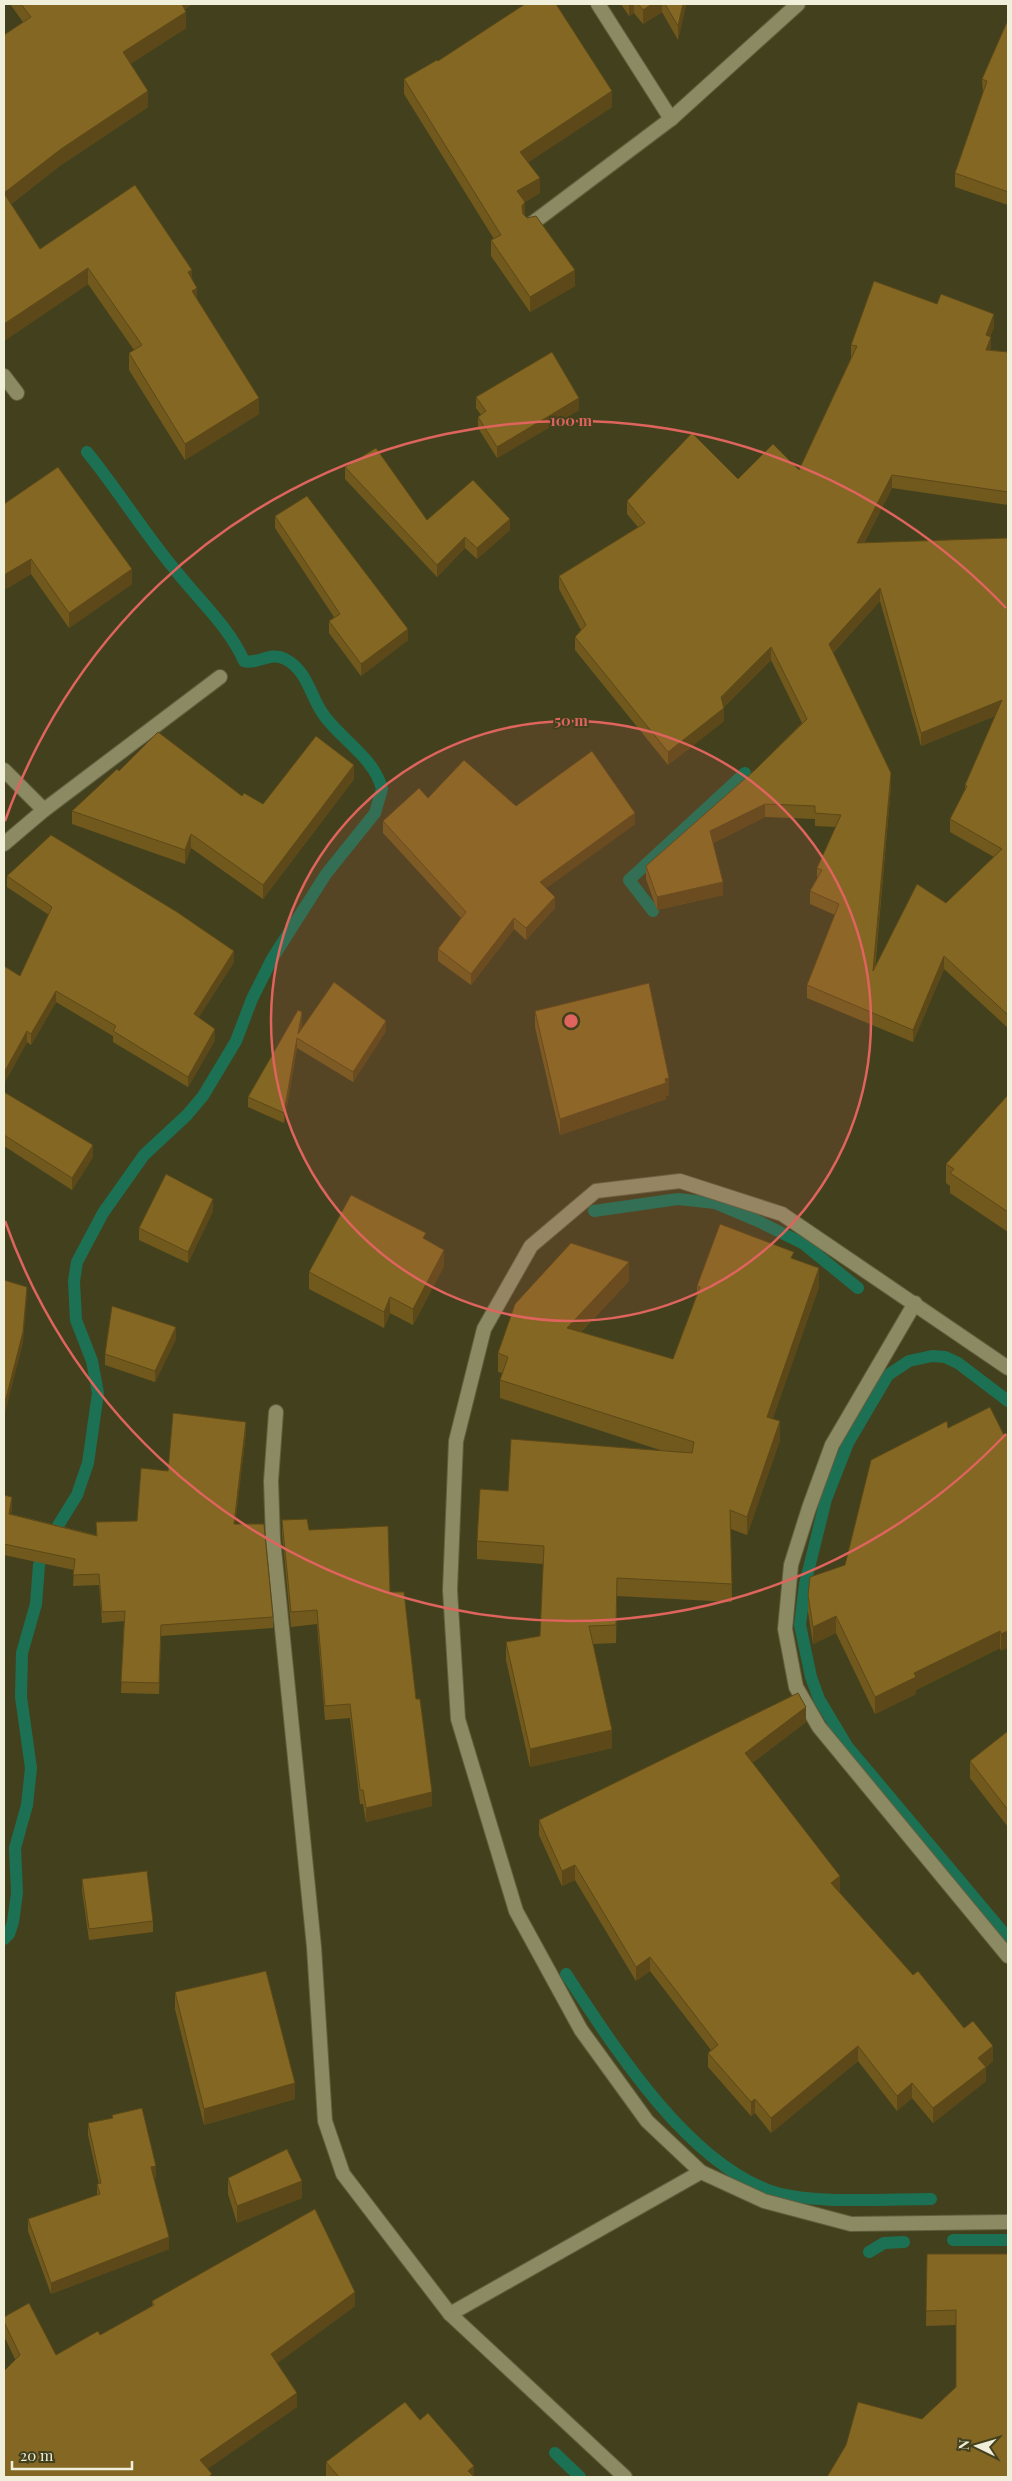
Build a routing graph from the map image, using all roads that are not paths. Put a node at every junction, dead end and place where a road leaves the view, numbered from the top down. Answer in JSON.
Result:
{"nodes":[{"id":1,"x":598,"y":4,"type":"edge"},
{"id":2,"x":798,"y":4,"type":"edge"},
{"id":3,"x":671,"y":119,"type":"junction"},
{"id":4,"x":530,"y":225,"type":"edge"},
{"id":5,"x":4,"y":376,"type":"edge"},
{"id":6,"x":17,"y":392,"type":"dead end"},
{"id":7,"x":220,"y":677,"type":"dead end"},
{"id":8,"x":4,"y":770,"type":"edge"},
{"id":9,"x":44,"y":810,"type":"junction"},
{"id":10,"x":4,"y":844,"type":"edge"},
{"id":11,"x":915,"y":1303,"type":"junction"},
{"id":12,"x":1008,"y":1368,"type":"edge"},
{"id":13,"x":276,"y":1412,"type":"dead end"},
{"id":14,"x":1008,"y":1956,"type":"edge"},
{"id":15,"x":701,"y":2172,"type":"junction"},
{"id":16,"x":1008,"y":2222,"type":"edge"},
{"id":17,"x":450,"y":2314,"type":"junction"},
{"id":18,"x":624,"y":2477,"type":"edge"}],
"edges":[{"from":1,"to":3,"type":"street"},
{"from":2,"to":3,"type":"street"},
{"from":3,"to":4,"type":"street"},
{"from":5,"to":6,"type":"street"},
{"from":7,"to":9,"type":"street"},
{"from":8,"to":9,"type":"street"},
{"from":9,"to":10,"type":"street"},
{"from":11,"to":12,"type":"street"},
{"from":11,"to":14,"type":"street"},
{"from":11,"to":15,"type":"street"},
{"from":13,"to":17,"type":"street"},
{"from":15,"to":16,"type":"street"},
{"from":15,"to":17,"type":"street"},
{"from":17,"to":18,"type":"street"}]}
